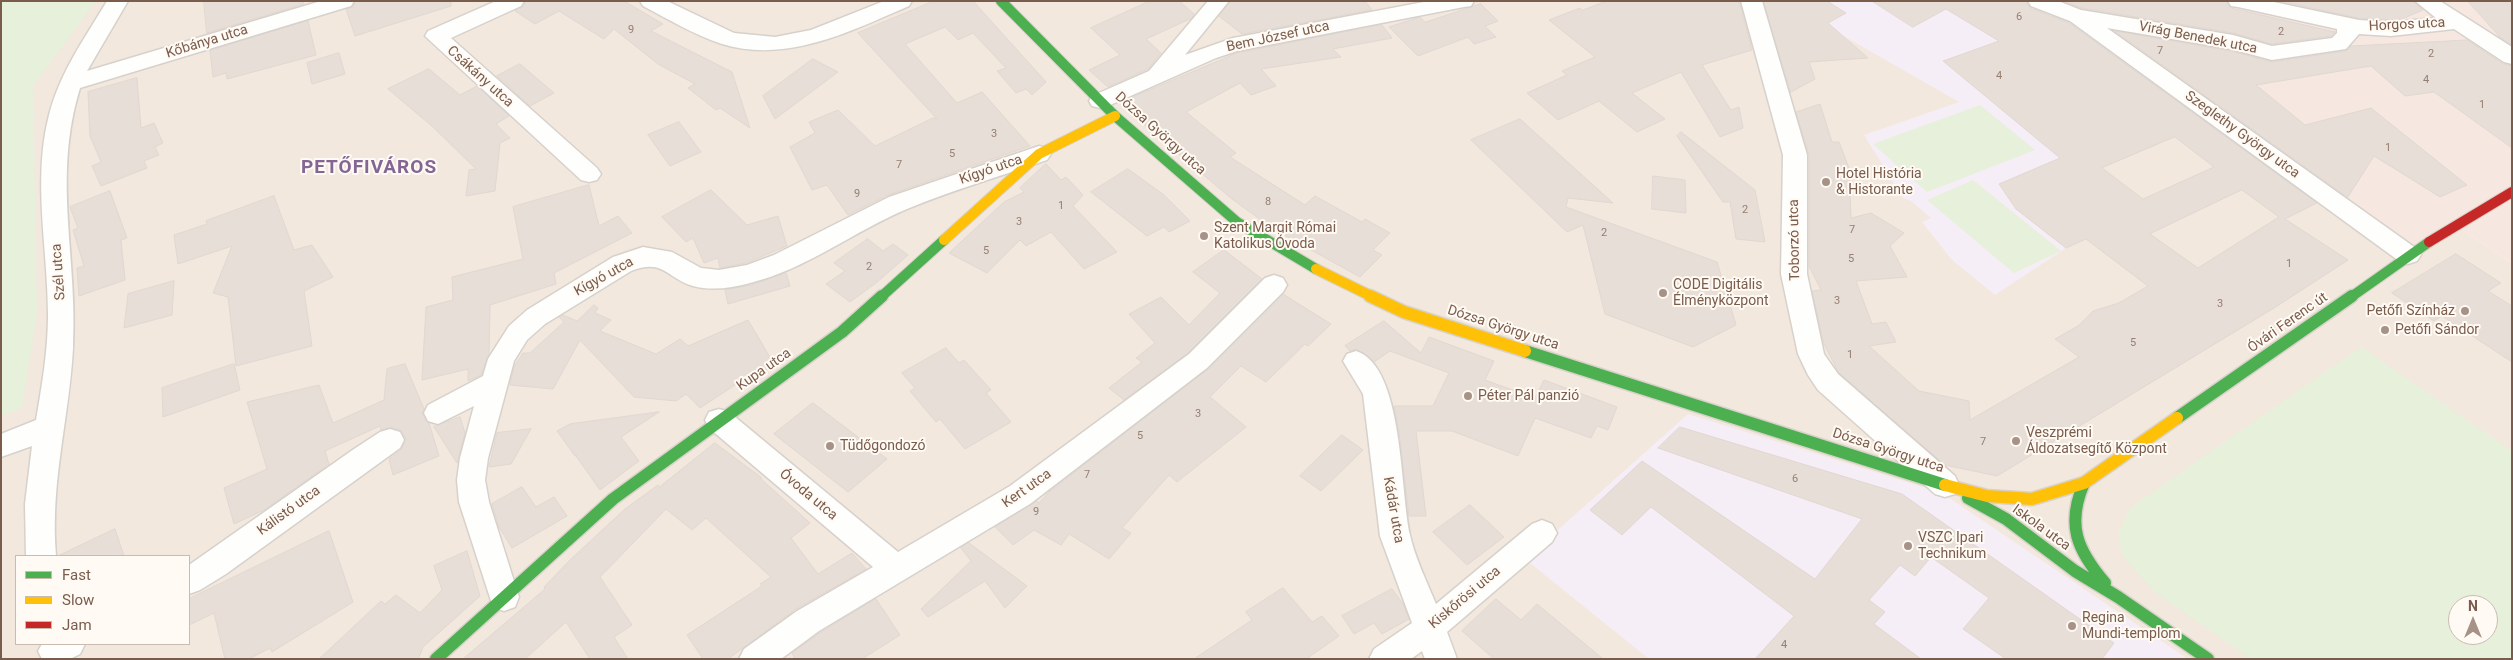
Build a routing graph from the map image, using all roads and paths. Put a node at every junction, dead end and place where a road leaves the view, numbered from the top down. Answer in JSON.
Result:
{"nodes":[{"id":1,"x":118,"y":1,"type":"edge"},
{"id":2,"x":344,"y":1,"type":"edge"},
{"id":3,"x":514,"y":1,"type":"edge"},
{"id":4,"x":650,"y":1,"type":"edge"},
{"id":5,"x":902,"y":1,"type":"edge"},
{"id":6,"x":1002,"y":1,"type":"edge"},
{"id":7,"x":1219,"y":1,"type":"edge"},
{"id":8,"x":1464,"y":1,"type":"edge"},
{"id":9,"x":1751,"y":1,"type":"edge"},
{"id":10,"x":2038,"y":1,"type":"edge"},
{"id":11,"x":2238,"y":1,"type":"edge"},
{"id":12,"x":2425,"y":1,"type":"edge"},
{"id":13,"x":2444,"y":1,"type":"edge"},
{"id":14,"x":2077,"y":16,"type":"junction"},
{"id":15,"x":2460,"y":22,"type":"junction"},
{"id":16,"x":2347,"y":25,"type":"junction"},
{"id":17,"x":2512,"y":57,"type":"edge"},
{"id":18,"x":1155,"y":76,"type":"junction"},
{"id":19,"x":70,"y":82,"type":"junction"},
{"id":20,"x":1108,"y":109,"type":"junction"},
{"id":21,"x":1040,"y":154,"type":"junction"},
{"id":22,"x":589,"y":174,"type":"dead end"},
{"id":23,"x":2512,"y":192,"type":"edge"},
{"id":24,"x":2408,"y":255,"type":"junction"},
{"id":25,"x":1274,"y":285,"type":"dead end"},
{"id":26,"x":1356,"y":361,"type":"dead end"},
{"id":27,"x":493,"y":383,"type":"junction"},
{"id":28,"x":438,"y":413,"type":"dead end"},
{"id":29,"x":719,"y":420,"type":"junction"},
{"id":30,"x":48,"y":428,"type":"junction"},
{"id":31,"x":390,"y":440,"type":"dead end"},
{"id":32,"x":1,"y":446,"type":"edge"},
{"id":33,"x":2084,"y":483,"type":"junction"},
{"id":34,"x":1945,"y":485,"type":"junction"},
{"id":35,"x":1542,"y":534,"type":"dead end"},
{"id":36,"x":41,"y":555,"type":"edge"},
{"id":37,"x":897,"y":569,"type":"junction"},
{"id":38,"x":190,"y":580,"type":"edge"},
{"id":39,"x":504,"y":597,"type":"junction"},
{"id":40,"x":2118,"y":597,"type":"junction"},
{"id":41,"x":1428,"y":629,"type":"junction"},
{"id":42,"x":436,"y":659,"type":"edge"},
{"id":43,"x":754,"y":659,"type":"edge"},
{"id":44,"x":1385,"y":659,"type":"edge"},
{"id":45,"x":1441,"y":659,"type":"edge"},
{"id":46,"x":2208,"y":659,"type":"edge"}],
"edges":[{"from":1,"to":19,"type":"street","name":"Szél utca"},
{"from":2,"to":19,"type":"street","name":"Kőbánya utca"},
{"from":3,"to":22,"type":"street","name":"Csákány utca"},
{"from":4,"to":5,"type":"street"},
{"from":6,"to":20,"type":"main road","name":"Dózsa György utca"},
{"from":7,"to":18,"type":"street"},
{"from":8,"to":18,"type":"street","name":"Bem József utca"},
{"from":9,"to":34,"type":"street","name":"Toborzó utca"},
{"from":10,"to":14,"type":"street","name":"Virág Benedek utca"},
{"from":11,"to":16,"type":"street","name":"Horgos utca"},
{"from":12,"to":15,"type":"street"},
{"from":13,"to":15,"type":"street"},
{"from":14,"to":16,"type":"street","name":"Virág Benedek utca"},
{"from":14,"to":24,"type":"street","name":"Szeglethy György utca"},
{"from":15,"to":16,"type":"street","name":"Horgos utca"},
{"from":15,"to":17,"type":"street"},
{"from":18,"to":20,"type":"street","name":"Bem József utca"},
{"from":19,"to":30,"type":"street","name":"Szél utca"},
{"from":20,"to":21,"type":"main road","name":"Kupa utca"},
{"from":20,"to":34,"type":"main road","name":"Dózsa György utca"},
{"from":21,"to":27,"type":"street","name":"Kígyó utca"},
{"from":21,"to":29,"type":"main road","name":"Kupa utca"},
{"from":23,"to":24,"type":"main road","name":"Óvári Ferenc út"},
{"from":24,"to":33,"type":"main road","name":"Óvári Ferenc út"},
{"from":25,"to":37,"type":"street","name":"Kert utca"},
{"from":26,"to":41,"type":"street","name":"Kádár utca"},
{"from":27,"to":28,"type":"street"},
{"from":27,"to":39,"type":"street","name":"Kígyó utca"},
{"from":29,"to":37,"type":"street","name":"Óvoda utca"},
{"from":29,"to":39,"type":"main road","name":"Kupa utca"},
{"from":30,"to":32,"type":"street"},
{"from":30,"to":36,"type":"street","name":"Szél utca"},
{"from":31,"to":38,"type":"street","name":"Kálistó utca"},
{"from":33,"to":34,"type":"main road","name":"Dózsa György utca"},
{"from":33,"to":40,"type":"main road","name":"Iskola utca"},
{"from":34,"to":40,"type":"main road","name":"Iskola utca"},
{"from":35,"to":41,"type":"street","name":"Kiskőrösi utca"},
{"from":37,"to":43,"type":"street","name":"Kert utca"},
{"from":39,"to":42,"type":"main road","name":"Kupa utca"},
{"from":40,"to":46,"type":"main road","name":"Iskola utca"},
{"from":41,"to":44,"type":"street","name":"Kiskőrösi utca"},
{"from":41,"to":45,"type":"street","name":"Kádár utca"}]}
